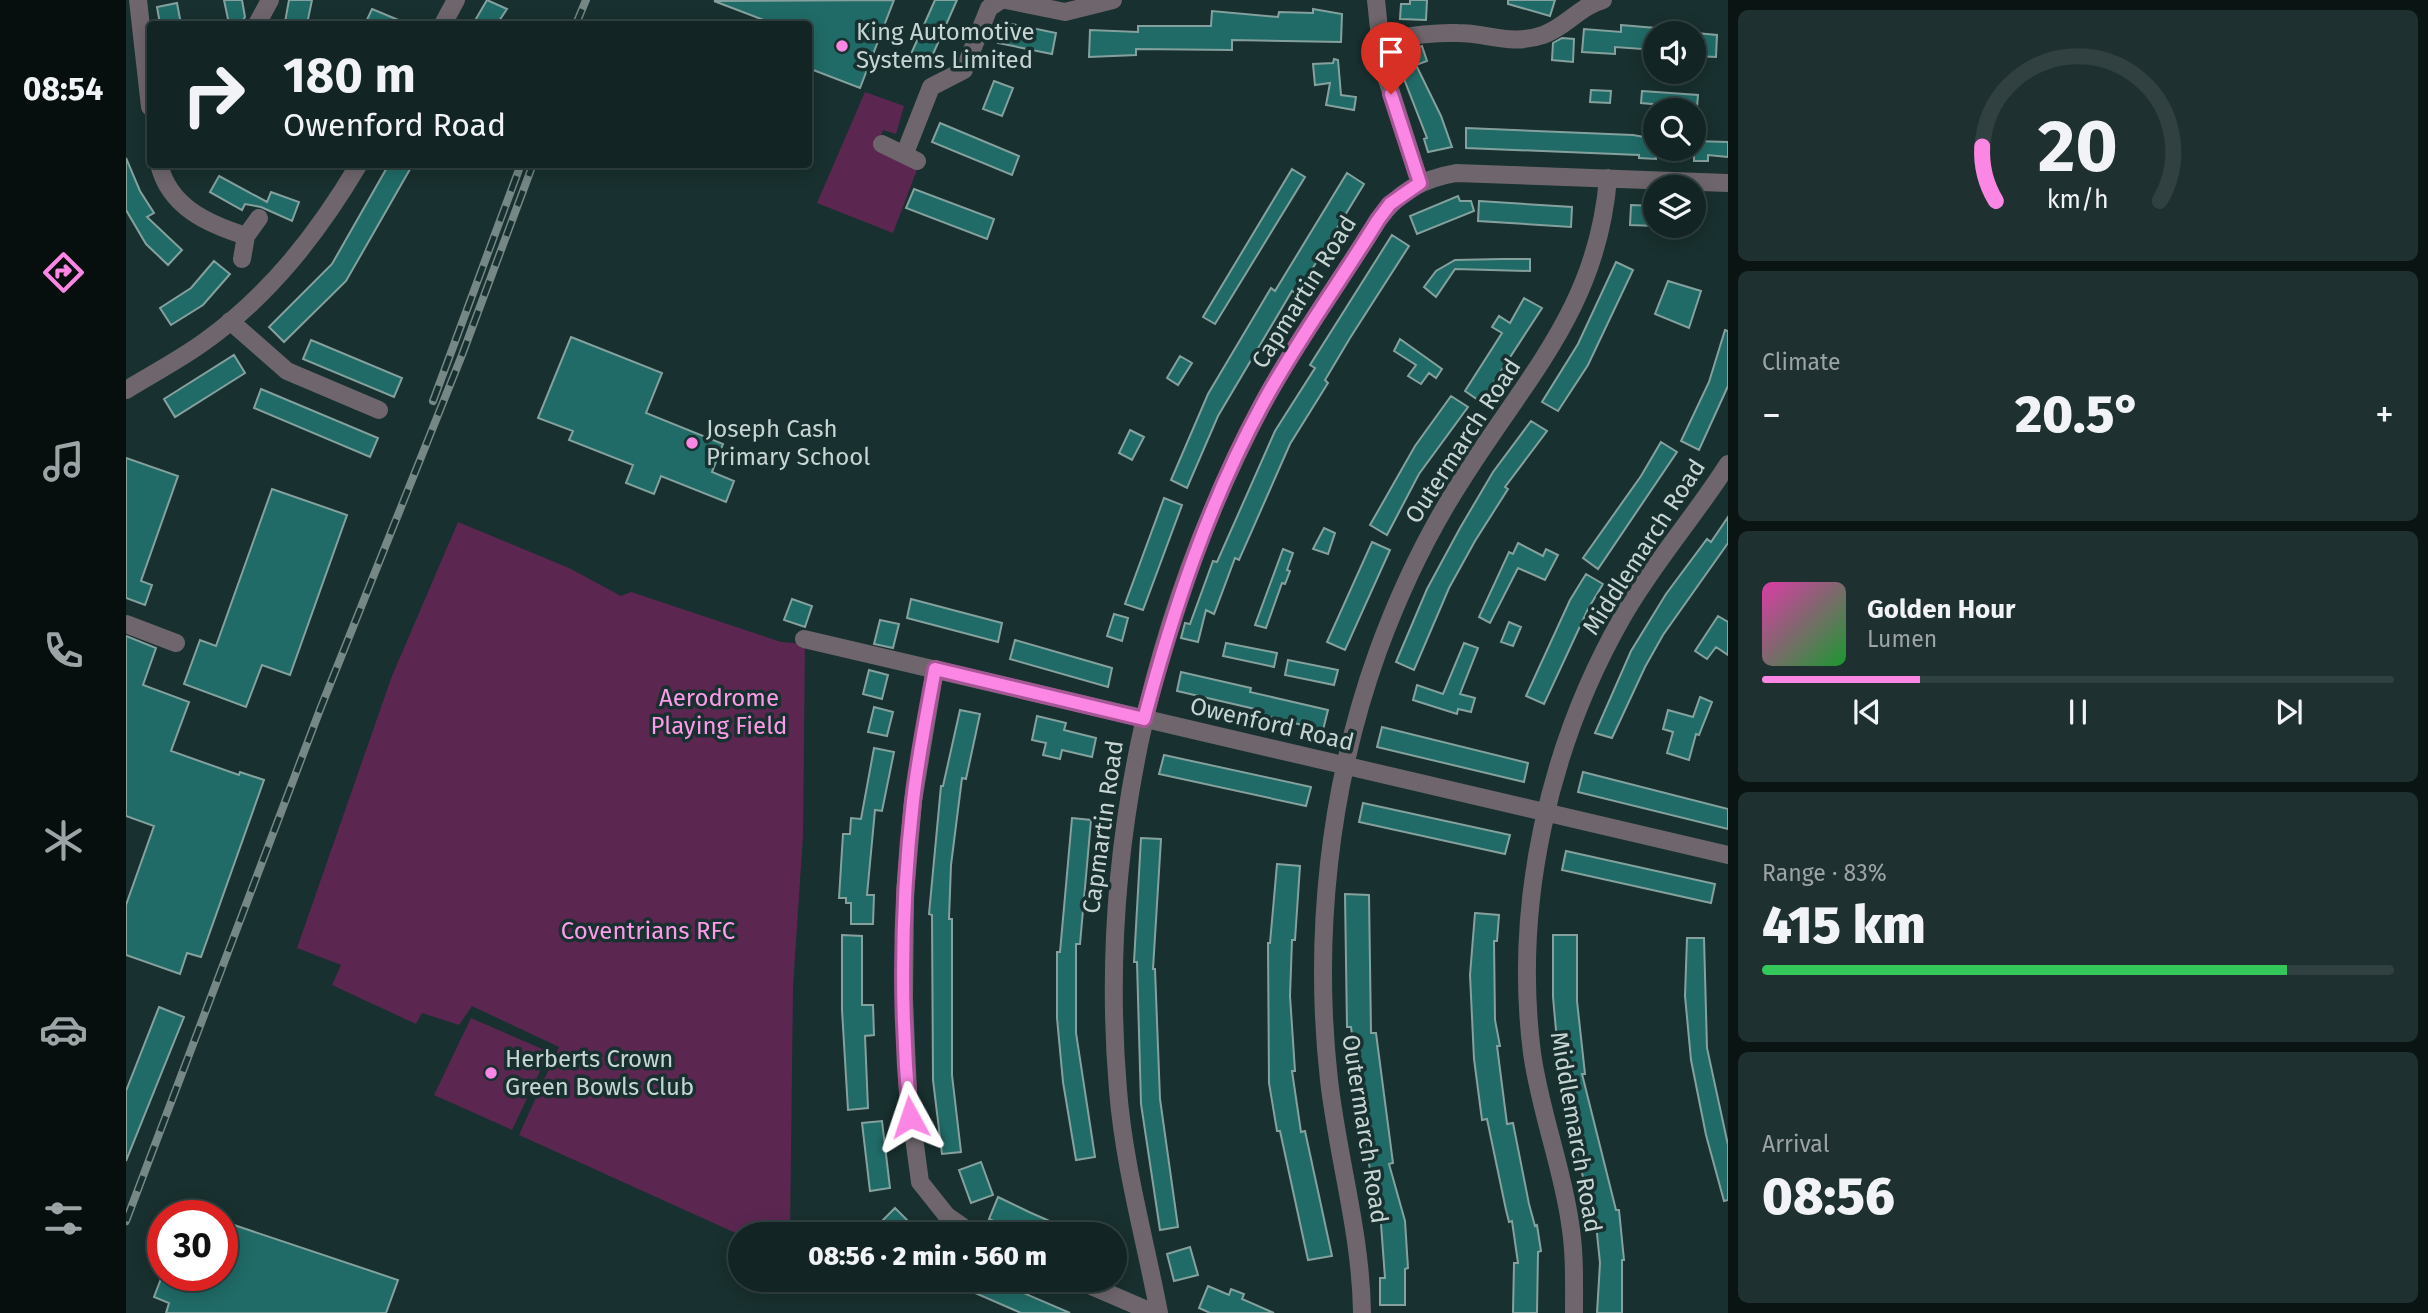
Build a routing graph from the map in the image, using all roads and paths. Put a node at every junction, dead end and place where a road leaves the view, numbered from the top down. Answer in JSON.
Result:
{"nodes":[{"id":1,"x":138,"y":0,"type":"edge"},
{"id":2,"x":270,"y":0,"type":"edge"},
{"id":3,"x":456,"y":0,"type":"edge"},
{"id":4,"x":1004,"y":0,"type":"edge"},
{"id":5,"x":1113,"y":0,"type":"edge"},
{"id":6,"x":1376,"y":0,"type":"edge"},
{"id":7,"x":1603,"y":0,"type":"edge"},
{"id":8,"x":259,"y":21,"type":"edge"},
{"id":9,"x":445,"y":21,"type":"edge"},
{"id":10,"x":1378,"y":41,"type":"junction"},
{"id":11,"x":147,"y":80,"type":"edge"},
{"id":12,"x":882,"y":144,"type":"dead end"},
{"id":13,"x":161,"y":168,"type":"edge"},
{"id":14,"x":357,"y":168,"type":"edge"},
{"id":15,"x":1608,"y":178,"type":"junction"},
{"id":16,"x":1420,"y":183,"type":"junction"},
{"id":17,"x":1728,"y":183,"type":"edge"},
{"id":18,"x":259,"y":218,"type":"dead end"},
{"id":19,"x":246,"y":236,"type":"junction"},
{"id":20,"x":242,"y":259,"type":"dead end"},
{"id":21,"x":230,"y":321,"type":"junction"},
{"id":22,"x":126,"y":390,"type":"edge"},
{"id":23,"x":379,"y":410,"type":"dead end"},
{"id":24,"x":1728,"y":464,"type":"edge"},
{"id":25,"x":126,"y":624,"type":"edge"},
{"id":26,"x":804,"y":639,"type":"dead end"},
{"id":27,"x":176,"y":643,"type":"dead end"},
{"id":28,"x":935,"y":669,"type":"junction"},
{"id":29,"x":1144,"y":719,"type":"junction"},
{"id":30,"x":1345,"y":766,"type":"junction"},
{"id":31,"x":1545,"y":813,"type":"junction"},
{"id":32,"x":1728,"y":855,"type":"edge"},
{"id":33,"x":957,"y":1222,"type":"edge"},
{"id":34,"x":1106,"y":1292,"type":"edge"},
{"id":35,"x":1156,"y":1313,"type":"edge"},
{"id":36,"x":1362,"y":1313,"type":"edge"},
{"id":37,"x":1574,"y":1313,"type":"edge"}],
"edges":[{"from":1,"to":11,"type":"street"},
{"from":2,"to":8,"type":"street"},
{"from":3,"to":9,"type":"street"},
{"from":4,"to":5,"type":"street"},
{"from":4,"to":12,"type":"street"},
{"from":6,"to":10,"type":"street"},
{"from":7,"to":10,"type":"street"},
{"from":10,"to":16,"type":"street"},
{"from":13,"to":19,"type":"street"},
{"from":14,"to":21,"type":"street"},
{"from":15,"to":16,"type":"street","name":"Capmartin Road"},
{"from":15,"to":17,"type":"street","name":"Capmartin Road"},
{"from":15,"to":30,"type":"street","name":"Outermarch Road"},
{"from":16,"to":29,"type":"street","name":"Capmartin Road"},
{"from":18,"to":19,"type":"street"},
{"from":19,"to":20,"type":"street"},
{"from":21,"to":22,"type":"street"},
{"from":21,"to":23,"type":"street"},
{"from":24,"to":31,"type":"street","name":"Middlemarch Road"},
{"from":25,"to":27,"type":"street"},
{"from":26,"to":28,"type":"street","name":"Owenford Road"},
{"from":28,"to":29,"type":"street","name":"Owenford Road"},
{"from":28,"to":33,"type":"street"},
{"from":29,"to":30,"type":"street","name":"Owenford Road"},
{"from":29,"to":35,"type":"street","name":"Capmartin Road"},
{"from":30,"to":31,"type":"street","name":"Owenford Road"},
{"from":30,"to":36,"type":"street","name":"Outermarch Road"},
{"from":31,"to":32,"type":"street","name":"Owenford Road"},
{"from":31,"to":37,"type":"street","name":"Middlemarch Road"},
{"from":34,"to":35,"type":"street"}]}
